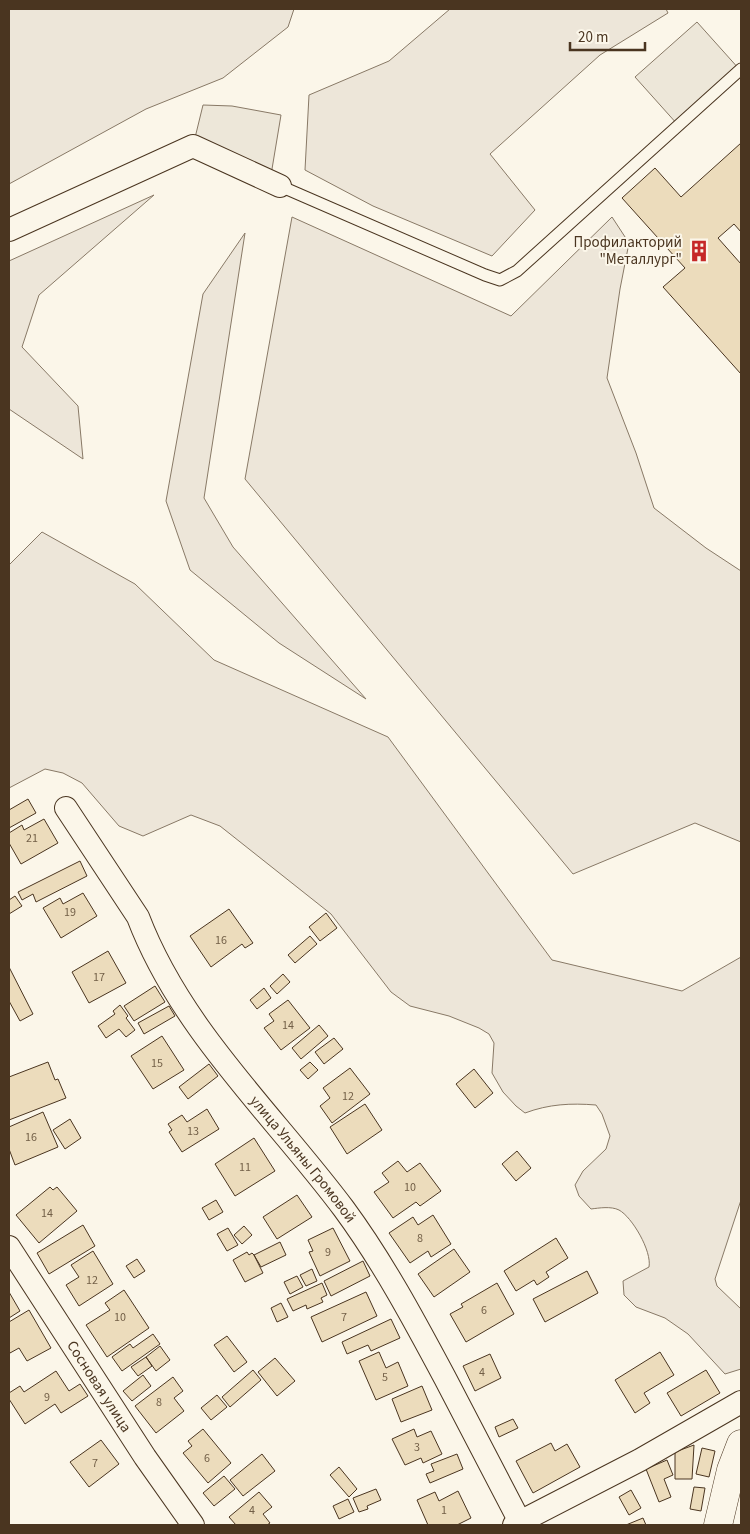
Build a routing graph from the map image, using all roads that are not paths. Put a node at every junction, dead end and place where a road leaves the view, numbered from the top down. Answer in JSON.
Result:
{"nodes":[{"id":1,"x":741,"y":69,"type":"edge"},
{"id":2,"x":280,"y":186,"type":"joint"},
{"id":3,"x":9,"y":230,"type":"edge"},
{"id":4,"x":66,"y":808,"type":"dead end"},
{"id":5,"x":9,"y":1247,"type":"edge"},
{"id":6,"x":741,"y":1402,"type":"edge"},
{"id":7,"x":741,"y":1444,"type":"edge"},
{"id":8,"x":517,"y":1524,"type":"edge"},
{"id":9,"x":193,"y":1525,"type":"edge"},
{"id":10,"x":718,"y":1525,"type":"edge"}],
"edges":[{"from":1,"to":2,"type":"lane"},
{"from":2,"to":3,"type":"street"},
{"from":4,"to":8,"type":"street","name":"улица Ульяны Громовой"},
{"from":5,"to":9,"type":"street","name":"Сосновая улица"},
{"from":6,"to":8,"type":"street"},
{"from":7,"to":10,"type":"street"}]}
